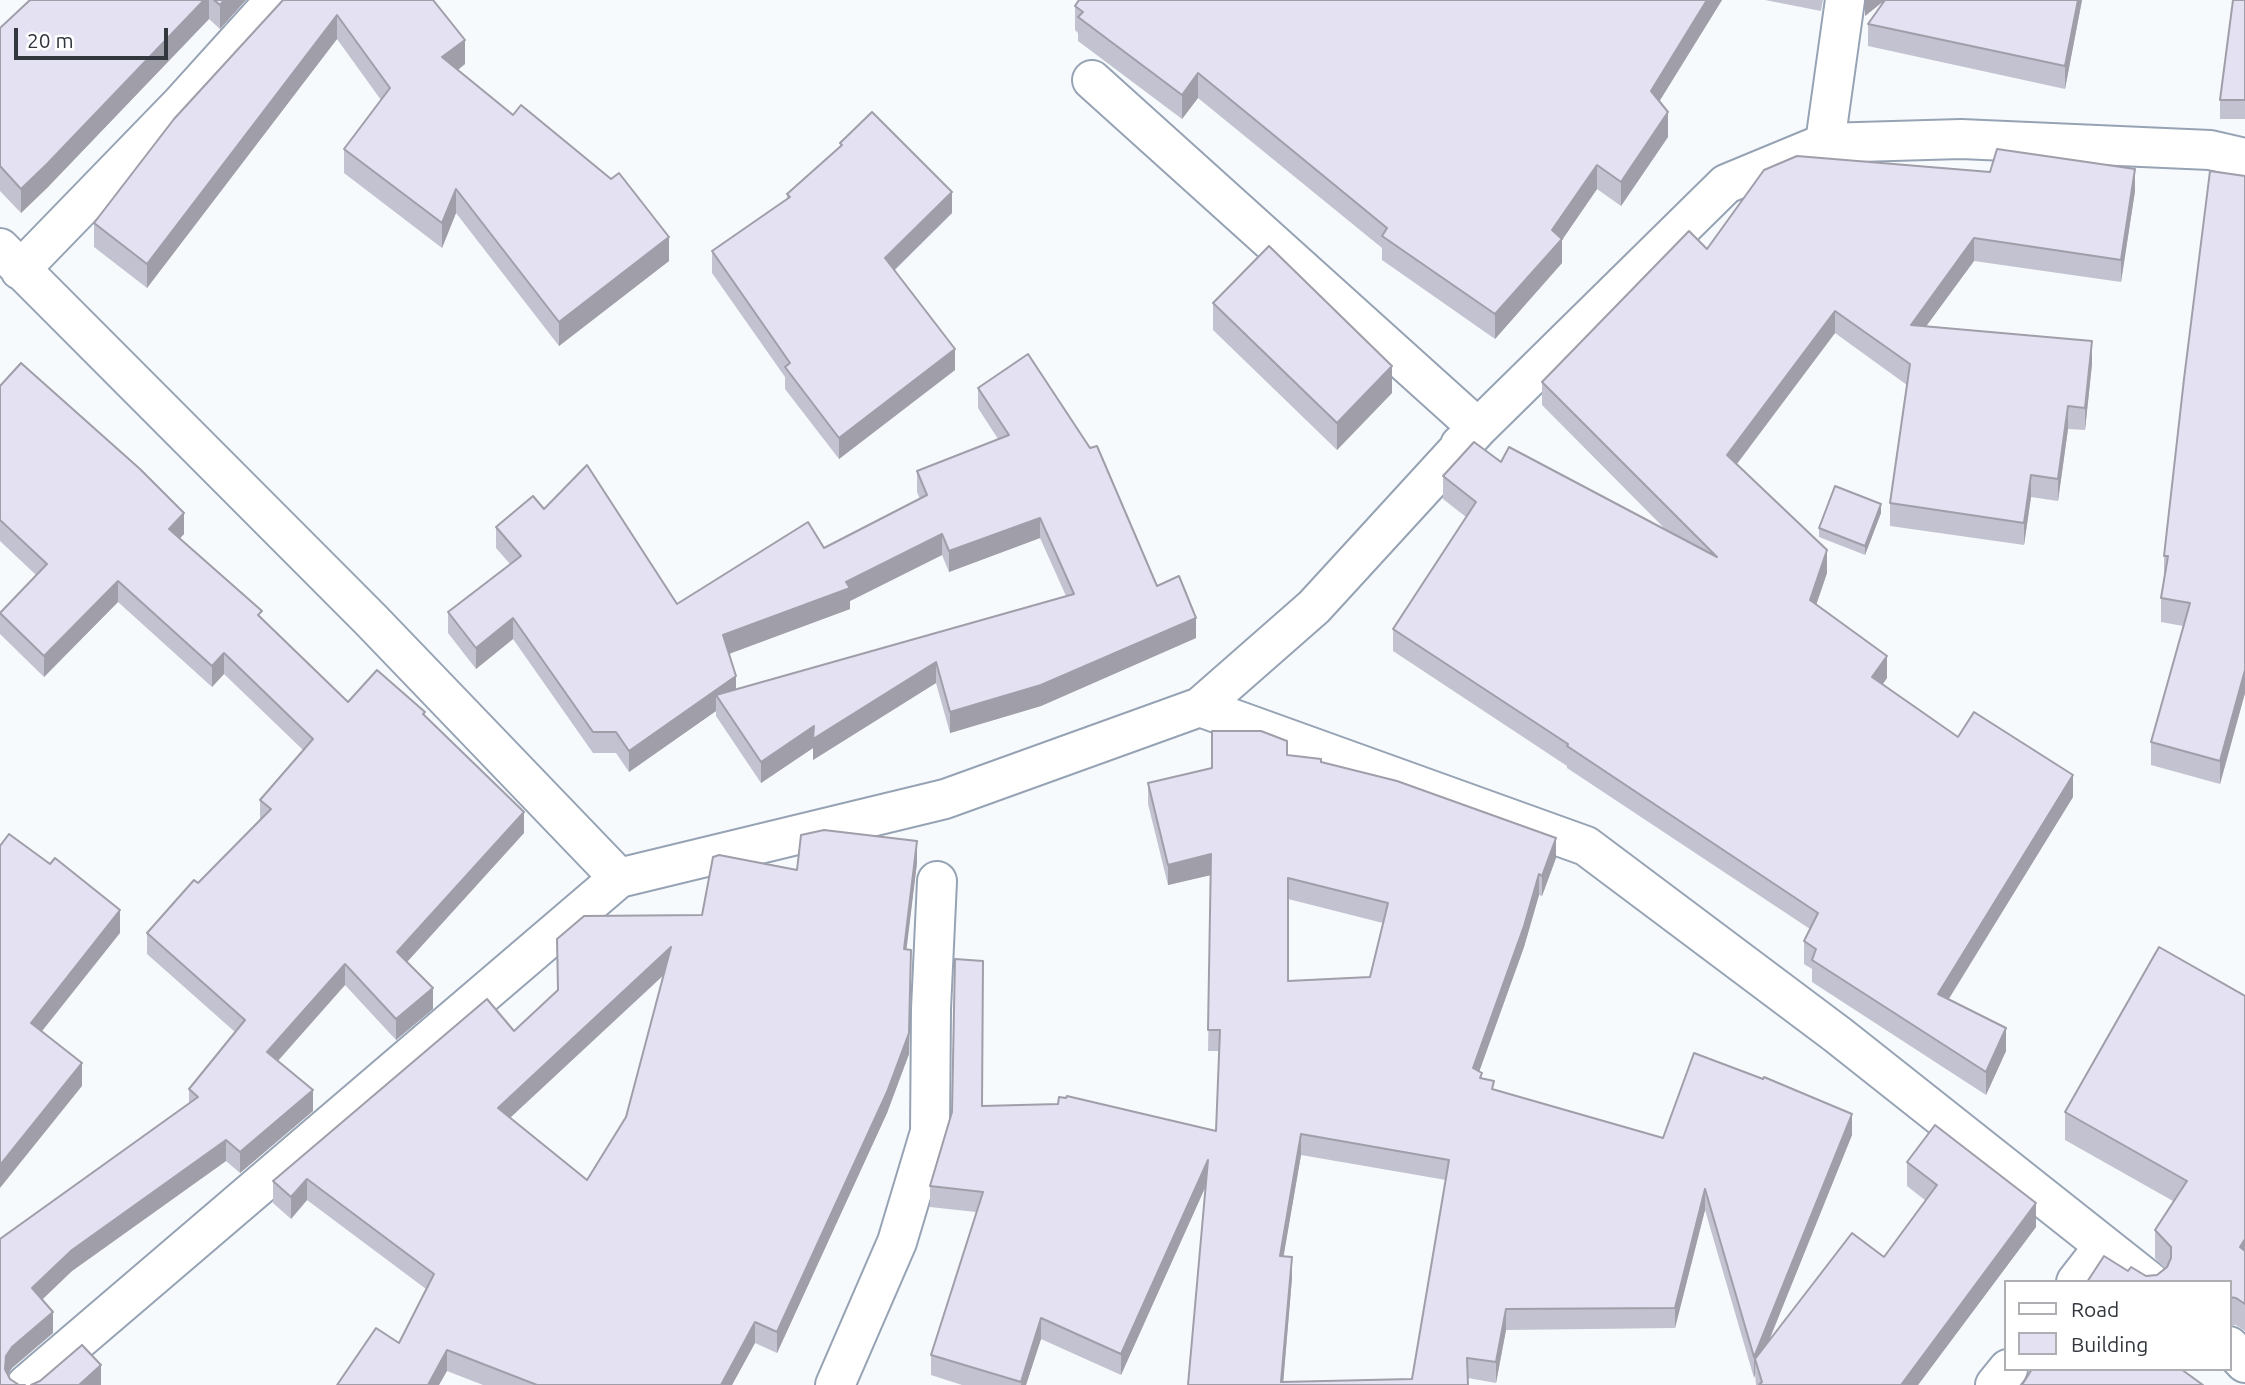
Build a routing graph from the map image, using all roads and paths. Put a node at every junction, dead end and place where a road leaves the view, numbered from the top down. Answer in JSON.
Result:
{"nodes":[{"id":1,"x":275,"y":0,"type":"edge"},
{"id":2,"x":1845,"y":0,"type":"edge"},
{"id":3,"x":1092,"y":80,"type":"dead end"},
{"id":4,"x":1825,"y":143,"type":"junction"},
{"id":5,"x":2245,"y":158,"type":"edge"},
{"id":6,"x":10,"y":259,"type":"edge"},
{"id":7,"x":1478,"y":428,"type":"junction"},
{"id":8,"x":1188,"y":712,"type":"junction"},
{"id":9,"x":619,"y":878,"type":"junction"},
{"id":10,"x":937,"y":881,"type":"dead end"},
{"id":11,"x":2104,"y":1246,"type":"junction"},
{"id":12,"x":2078,"y":1280,"type":"edge"},
{"id":13,"x":2147,"y":1280,"type":"edge"},
{"id":14,"x":2231,"y":1348,"type":"edge"},
{"id":15,"x":2245,"y":1363,"type":"edge"},
{"id":16,"x":2006,"y":1371,"type":"edge"},
{"id":17,"x":26,"y":1385,"type":"edge"},
{"id":18,"x":835,"y":1385,"type":"edge"},
{"id":19,"x":1995,"y":1385,"type":"edge"}],
"edges":[{"from":1,"to":6,"type":"street"},
{"from":2,"to":4,"type":"street"},
{"from":3,"to":7,"type":"street"},
{"from":4,"to":5,"type":"street"},
{"from":4,"to":7,"type":"street"},
{"from":6,"to":9,"type":"street"},
{"from":7,"to":8,"type":"street"},
{"from":8,"to":9,"type":"street"},
{"from":8,"to":11,"type":"street"},
{"from":9,"to":17,"type":"street"},
{"from":10,"to":18,"type":"street"},
{"from":11,"to":12,"type":"street"},
{"from":11,"to":13,"type":"street"},
{"from":14,"to":15,"type":"street"},
{"from":16,"to":19,"type":"street"}]}
